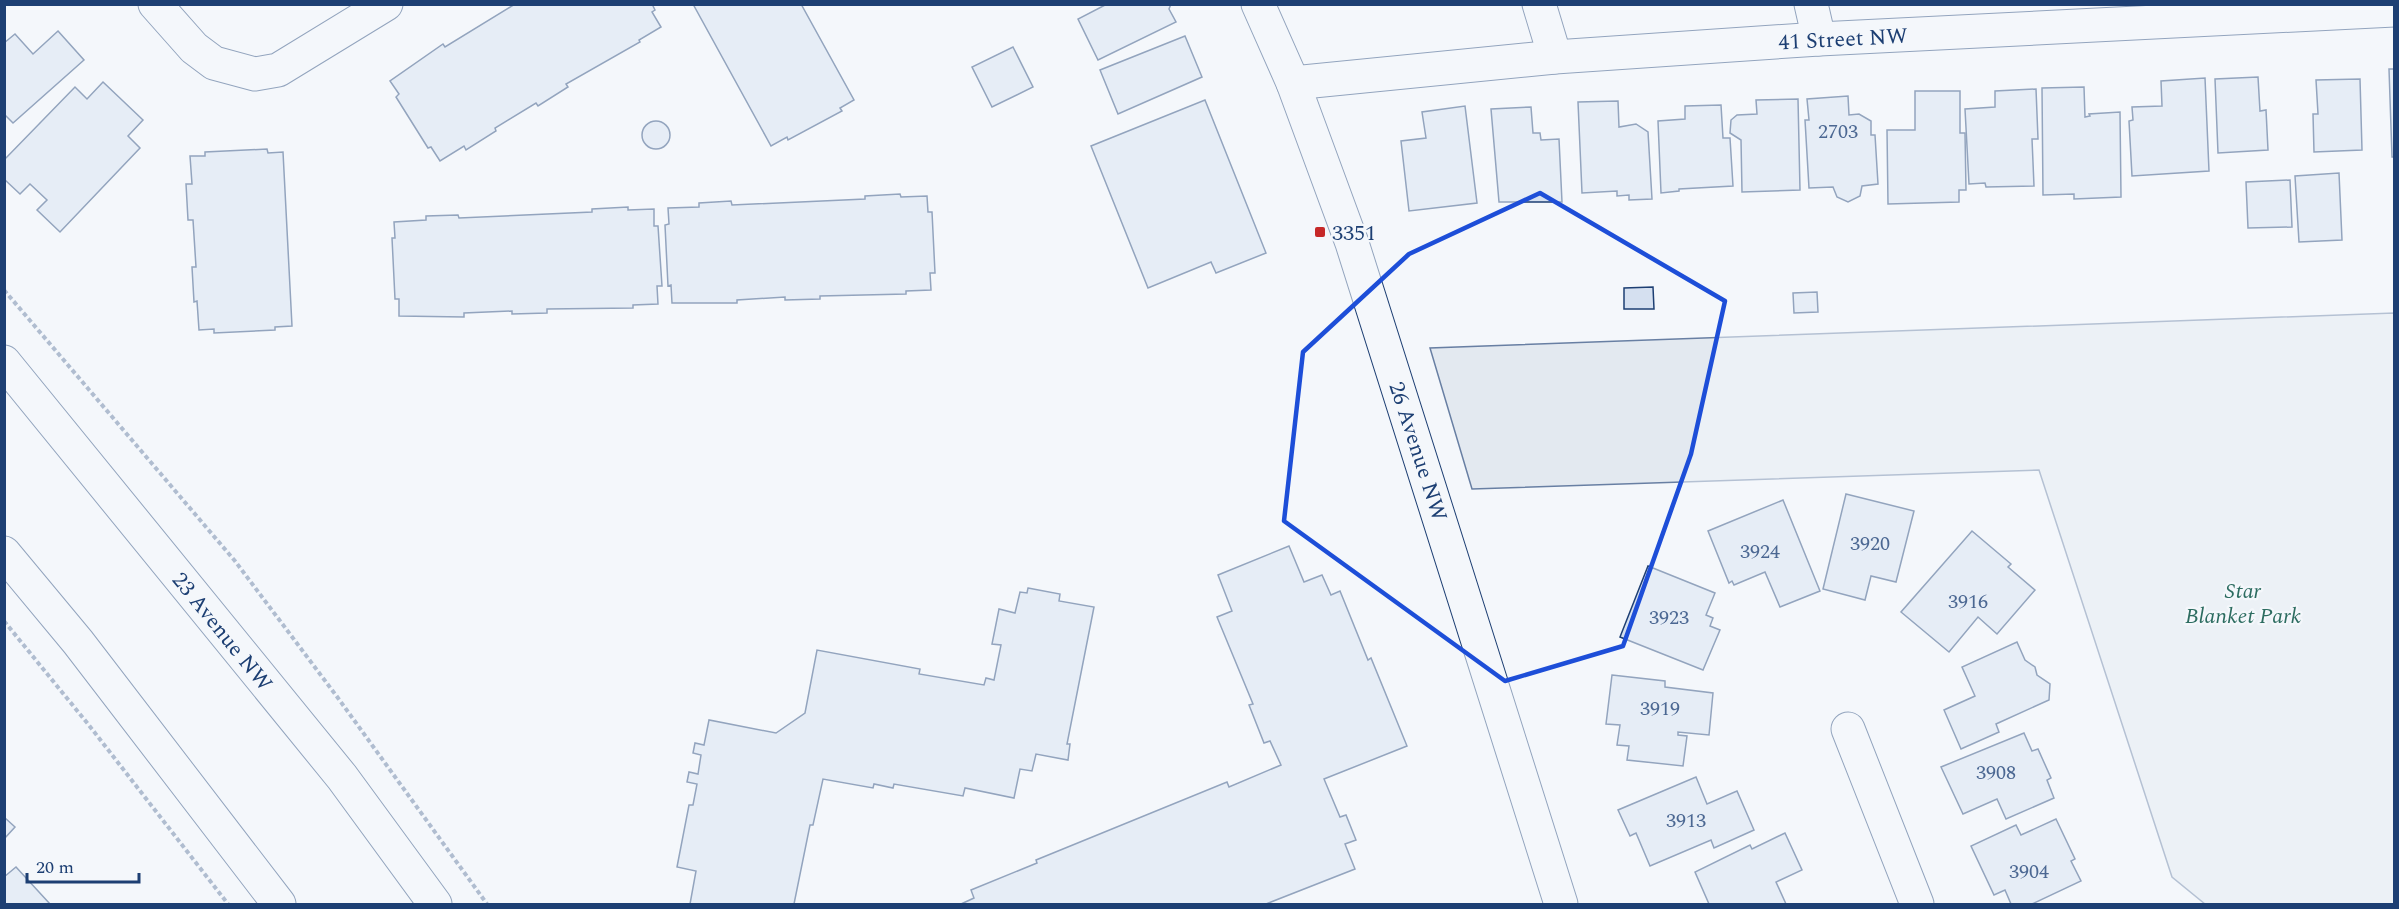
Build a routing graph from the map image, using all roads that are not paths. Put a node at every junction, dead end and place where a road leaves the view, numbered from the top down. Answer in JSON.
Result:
{"nodes":[{"id":1,"x":155,"y":4,"type":"edge"},
{"id":2,"x":386,"y":4,"type":"edge"},
{"id":3,"x":1258,"y":4,"type":"edge"},
{"id":4,"x":1539,"y":4,"type":"edge"},
{"id":5,"x":1811,"y":4,"type":"edge"},
{"id":6,"x":2394,"y":10,"type":"edge"},
{"id":7,"x":1819,"y":39,"type":"junction"},
{"id":8,"x":1556,"y":57,"type":"junction"},
{"id":9,"x":1293,"y":83,"type":"junction"},
{"id":10,"x":4,"y":362,"type":"edge"},
{"id":11,"x":4,"y":553,"type":"edge"},
{"id":12,"x":1848,"y":729,"type":"dead end"},
{"id":13,"x":1551,"y":901,"type":"edge"},
{"id":14,"x":279,"y":904,"type":"edge"},
{"id":15,"x":435,"y":904,"type":"edge"},
{"id":16,"x":1917,"y":904,"type":"edge"}],
"edges":[{"from":1,"to":2,"type":"street"},
{"from":3,"to":9,"type":"street","name":"26 Avenue NW"},
{"from":4,"to":8,"type":"street"},
{"from":5,"to":7,"type":"street"},
{"from":6,"to":7,"type":"street","name":"41 Street NW"},
{"from":7,"to":8,"type":"street","name":"41 Street NW"},
{"from":8,"to":9,"type":"street","name":"41 Street NW"},
{"from":9,"to":13,"type":"street","name":"26 Avenue NW"},
{"from":10,"to":15,"type":"street","name":"23 Avenue NW"},
{"from":11,"to":14,"type":"street"},
{"from":12,"to":16,"type":"street"}]}
